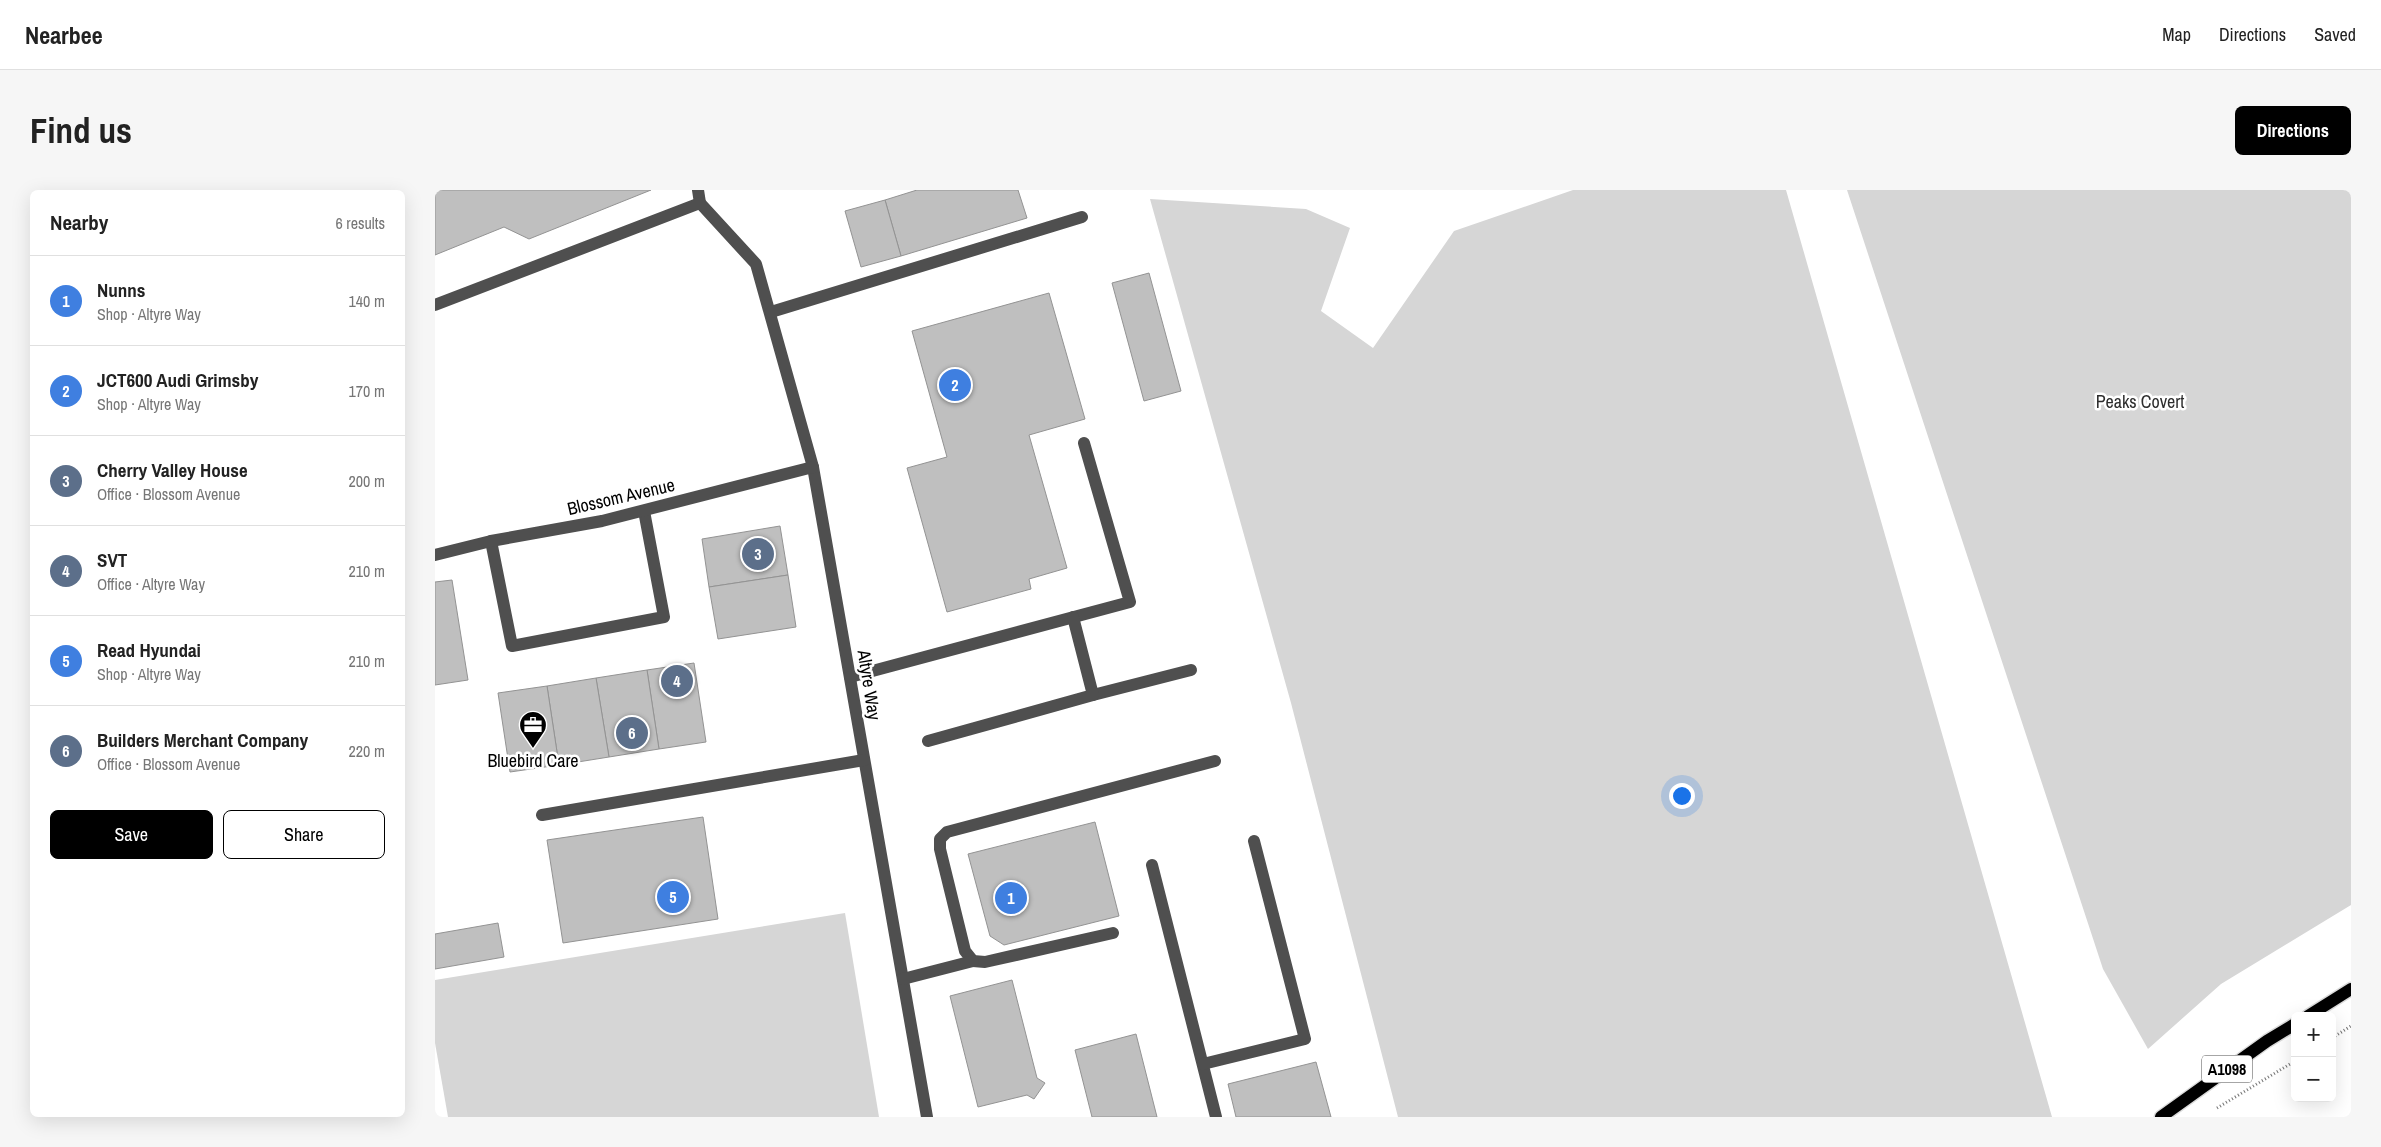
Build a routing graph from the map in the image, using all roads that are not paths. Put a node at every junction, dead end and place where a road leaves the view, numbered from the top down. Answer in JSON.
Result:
{"nodes":[{"id":1,"x":698,"y":190,"type":"edge"},
{"id":2,"x":700,"y":203,"type":"junction"},
{"id":3,"x":1082,"y":216,"type":"dead end"},
{"id":4,"x":435,"y":305,"type":"edge"},
{"id":5,"x":771,"y":312,"type":"junction"},
{"id":6,"x":1084,"y":443,"type":"dead end"},
{"id":7,"x":813,"y":467,"type":"junction"},
{"id":8,"x":644,"y":511,"type":"junction"},
{"id":9,"x":491,"y":542,"type":"junction"},
{"id":10,"x":435,"y":555,"type":"edge"},
{"id":11,"x":1073,"y":617,"type":"junction"},
{"id":12,"x":1191,"y":670,"type":"dead end"},
{"id":13,"x":850,"y":676,"type":"junction"},
{"id":14,"x":1093,"y":695,"type":"junction"},
{"id":15,"x":928,"y":741,"type":"dead end"},
{"id":16,"x":864,"y":760,"type":"junction"},
{"id":17,"x":1215,"y":761,"type":"dead end"},
{"id":18,"x":542,"y":815,"type":"dead end"},
{"id":19,"x":1254,"y":841,"type":"dead end"},
{"id":20,"x":1152,"y":865,"type":"dead end"},
{"id":21,"x":1113,"y":933,"type":"dead end"},
{"id":22,"x":973,"y":961,"type":"junction"},
{"id":23,"x":903,"y":979,"type":"junction"},
{"id":24,"x":2351,"y":989,"type":"edge"},
{"id":25,"x":2314,"y":1012,"type":"edge"},
{"id":26,"x":2291,"y":1026,"type":"edge"},
{"id":27,"x":1203,"y":1064,"type":"junction"},
{"id":28,"x":927,"y":1117,"type":"edge"},
{"id":29,"x":1216,"y":1117,"type":"edge"},
{"id":30,"x":2161,"y":1117,"type":"edge"}],
"edges":[{"from":1,"to":2,"type":"street"},
{"from":2,"to":4,"type":"street"},
{"from":2,"to":5,"type":"street","name":"Altyre Way"},
{"from":3,"to":5,"type":"street"},
{"from":5,"to":7,"type":"street","name":"Altyre Way"},
{"from":6,"to":11,"type":"street"},
{"from":7,"to":8,"type":"street","name":"Blossom Avenue"},
{"from":7,"to":13,"type":"street","name":"Altyre Way"},
{"from":8,"to":9,"type":"street","name":"Blossom Avenue"},
{"from":8,"to":9,"type":"street"},
{"from":9,"to":10,"type":"street","name":"Blossom Avenue"},
{"from":11,"to":13,"type":"street"},
{"from":11,"to":14,"type":"street"},
{"from":12,"to":14,"type":"street"},
{"from":13,"to":16,"type":"street","name":"Altyre Way"},
{"from":14,"to":15,"type":"street"},
{"from":16,"to":18,"type":"street"},
{"from":16,"to":23,"type":"street","name":"Altyre Way"},
{"from":17,"to":22,"type":"street"},
{"from":19,"to":27,"type":"street"},
{"from":20,"to":27,"type":"street"},
{"from":21,"to":22,"type":"street"},
{"from":22,"to":23,"type":"street"},
{"from":23,"to":28,"type":"street","name":"Altyre Way"},
{"from":24,"to":25,"type":"main road"},
{"from":26,"to":30,"type":"main road","number":"A1098"},
{"from":27,"to":29,"type":"street"}]}
